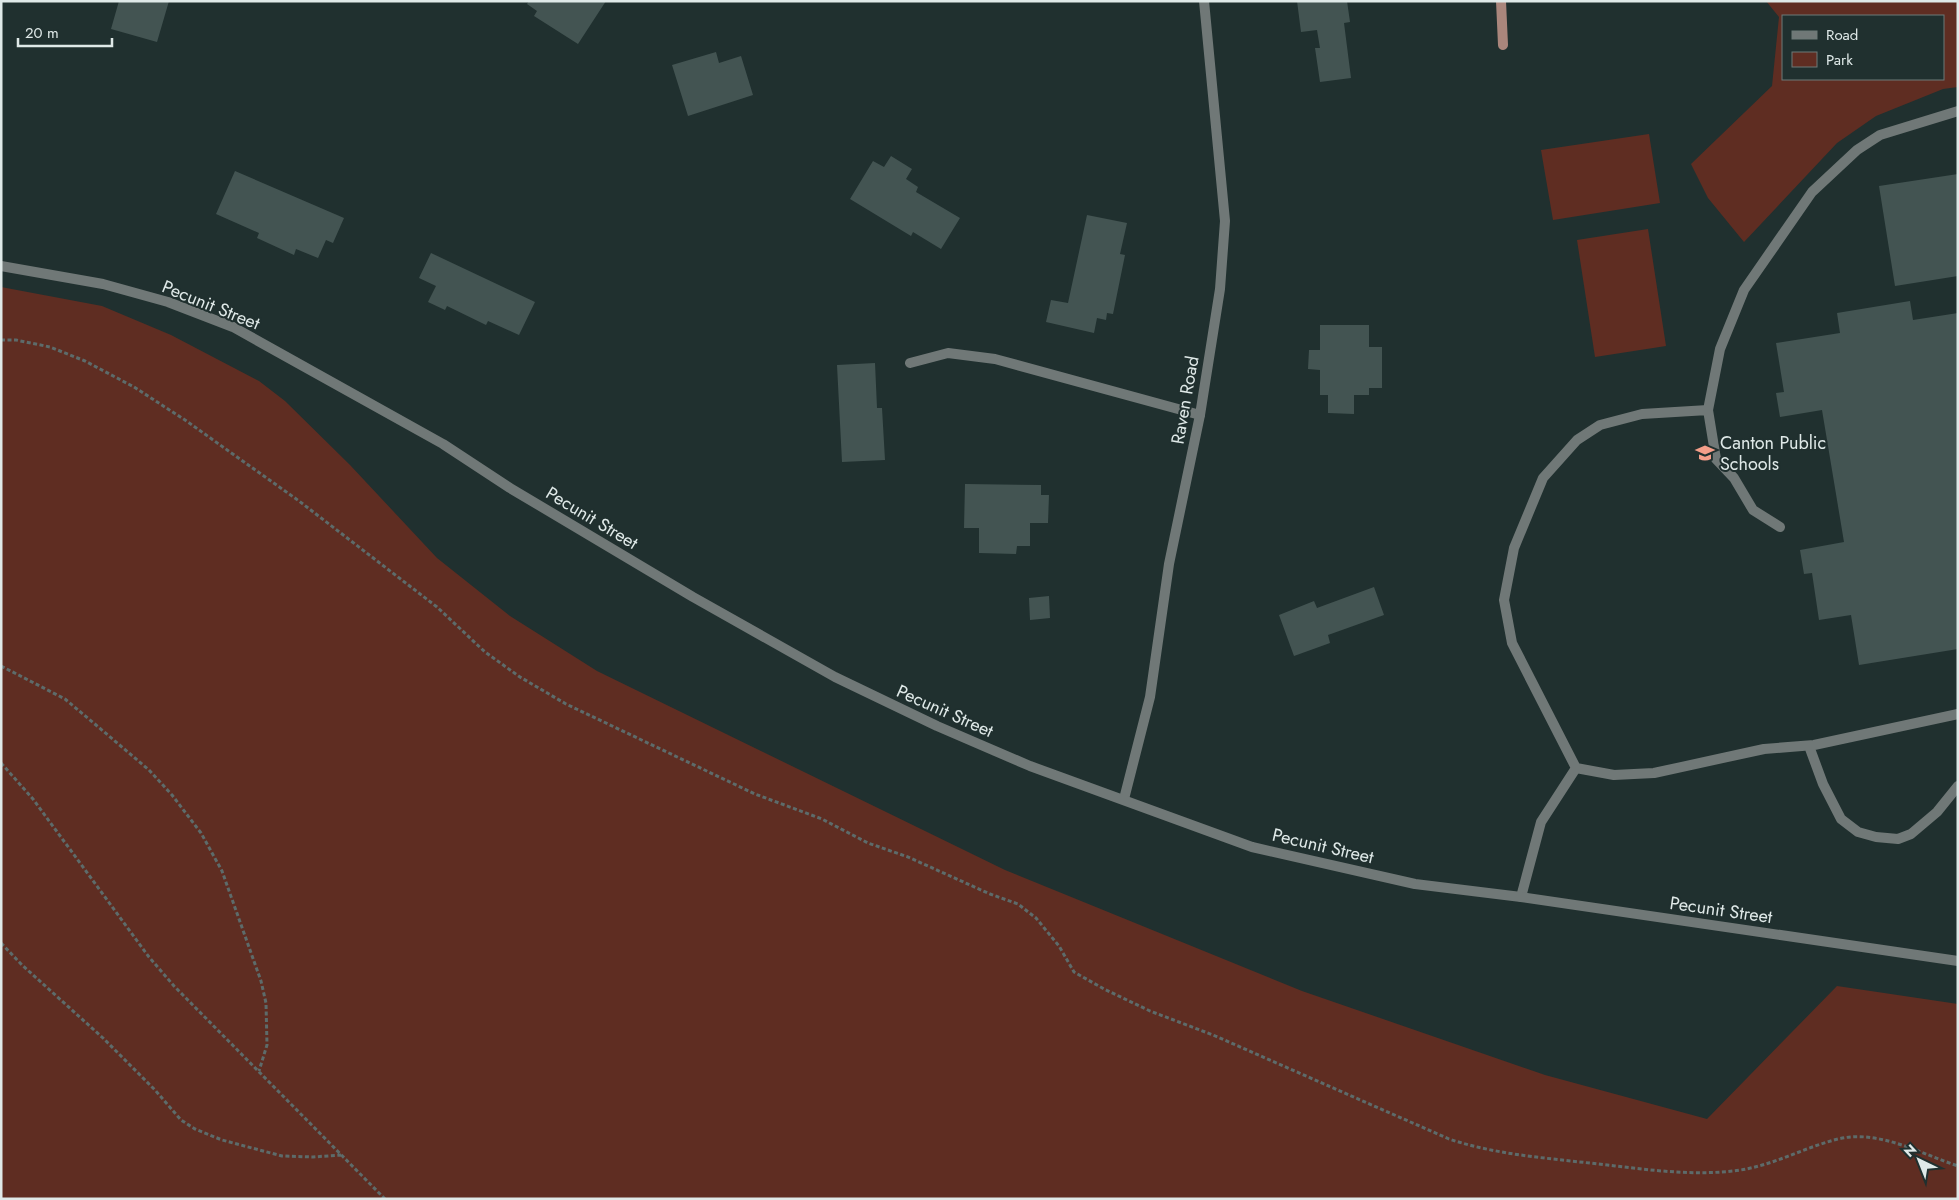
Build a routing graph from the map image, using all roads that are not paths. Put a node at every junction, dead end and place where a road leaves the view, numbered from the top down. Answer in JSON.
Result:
{"nodes":[{"id":1,"x":1204,"y":1,"type":"edge"},
{"id":2,"x":1958,"y":111,"type":"edge"},
{"id":3,"x":1,"y":266,"type":"edge"},
{"id":4,"x":910,"y":363,"type":"dead end"},
{"id":5,"x":1708,"y":410,"type":"junction"},
{"id":6,"x":1200,"y":415,"type":"junction"},
{"id":7,"x":1780,"y":527,"type":"dead end"},
{"id":8,"x":1958,"y":714,"type":"edge"},
{"id":9,"x":1809,"y":746,"type":"junction"},
{"id":10,"x":1576,"y":768,"type":"junction"},
{"id":11,"x":1958,"y":786,"type":"edge"},
{"id":12,"x":1124,"y":799,"type":"junction"},
{"id":13,"x":1521,"y":897,"type":"junction"},
{"id":14,"x":1958,"y":961,"type":"edge"}],
"edges":[{"from":1,"to":6,"type":"street","name":"Raven Road"},
{"from":2,"to":5,"type":"street"},
{"from":3,"to":12,"type":"street","name":"Pecunit Street"},
{"from":4,"to":6,"type":"street"},
{"from":5,"to":7,"type":"street"},
{"from":5,"to":10,"type":"street"},
{"from":6,"to":12,"type":"street","name":"Raven Road"},
{"from":8,"to":9,"type":"street"},
{"from":9,"to":10,"type":"street"},
{"from":9,"to":11,"type":"street"},
{"from":10,"to":13,"type":"street"},
{"from":12,"to":13,"type":"street","name":"Pecunit Street"},
{"from":13,"to":14,"type":"street","name":"Pecunit Street"}]}
